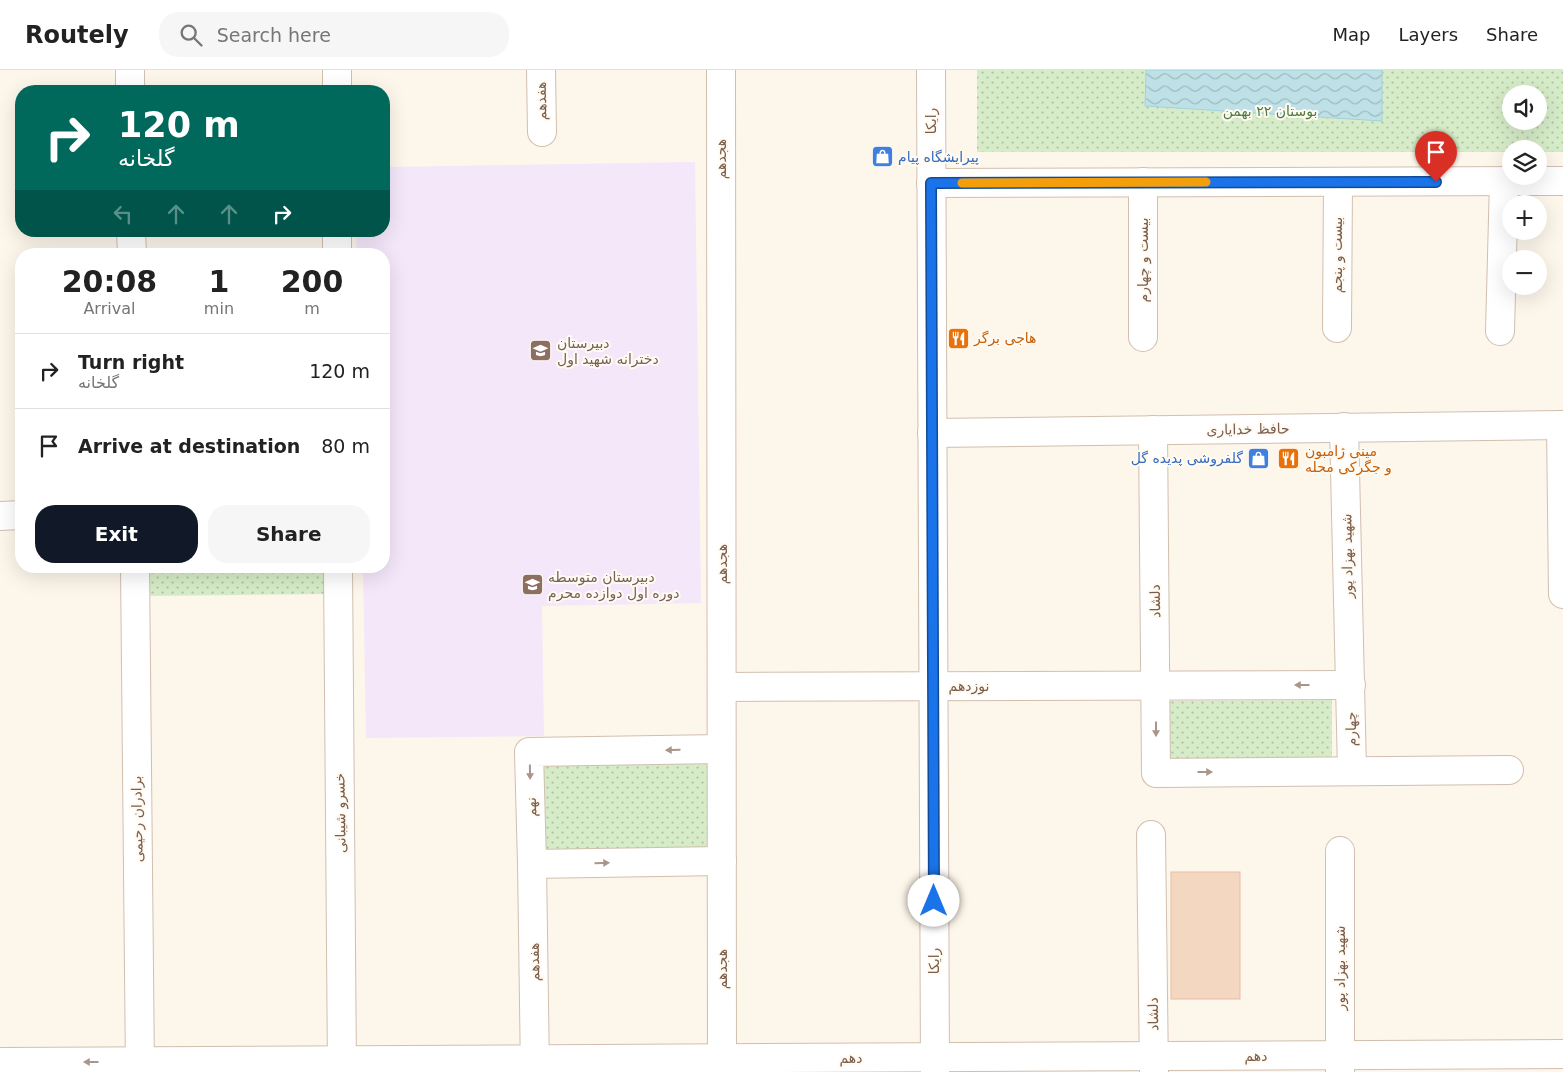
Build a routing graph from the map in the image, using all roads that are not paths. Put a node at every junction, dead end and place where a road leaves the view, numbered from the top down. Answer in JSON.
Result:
{"nodes":[{"id":1,"x":130,"y":70,"type":"edge"},
{"id":2,"x":337,"y":70,"type":"edge"},
{"id":3,"x":541,"y":70,"type":"edge"},
{"id":4,"x":721,"y":70,"type":"edge"},
{"id":5,"x":931,"y":70,"type":"edge"},
{"id":6,"x":130,"y":85,"type":"edge"},
{"id":7,"x":337,"y":85,"type":"edge"},
{"id":8,"x":542,"y":132,"type":"dead end"},
{"id":9,"x":1502,"y":181,"type":"edge"},
{"id":10,"x":1547,"y":181,"type":"edge"},
{"id":11,"x":1563,"y":181,"type":"edge"},
{"id":12,"x":1143,"y":182,"type":"junction"},
{"id":13,"x":1338,"y":182,"type":"junction"},
{"id":14,"x":931,"y":183,"type":"junction"},
{"id":15,"x":1504,"y":185,"type":"edge"},
{"id":16,"x":1337,"y":328,"type":"dead end"},
{"id":17,"x":1500,"y":330,"type":"dead end"},
{"id":18,"x":1142,"y":337,"type":"dead end"},
{"id":19,"x":1562,"y":425,"type":"edge"},
{"id":20,"x":1344,"y":427,"type":"junction"},
{"id":21,"x":1154,"y":430,"type":"junction"},
{"id":22,"x":932,"y":432,"type":"junction"},
{"id":23,"x":15,"y":515,"type":"edge"},
{"id":24,"x":0,"y":516,"type":"edge"},
{"id":25,"x":135,"y":573,"type":"edge"},
{"id":26,"x":338,"y":573,"type":"edge"},
{"id":27,"x":1563,"y":594,"type":"edge"},
{"id":28,"x":1351,"y":685,"type":"junction"},
{"id":29,"x":933,"y":686,"type":"junction"},
{"id":30,"x":1156,"y":686,"type":"junction"},
{"id":31,"x":722,"y":687,"type":"junction"},
{"id":32,"x":722,"y":749,"type":"junction"},
{"id":33,"x":1509,"y":770,"type":"dead end"},
{"id":34,"x":1352,"y":771,"type":"junction"},
{"id":35,"x":1151,"y":835,"type":"dead end"},
{"id":36,"x":1340,"y":851,"type":"dead end"},
{"id":37,"x":722,"y":861,"type":"junction"},
{"id":38,"x":532,"y":864,"type":"junction"},
{"id":39,"x":1563,"y":1054,"type":"edge"},
{"id":40,"x":0,"y":1062,"type":"edge"},
{"id":41,"x":1154,"y":1064,"type":"edge"},
{"id":42,"x":1340,"y":1064,"type":"edge"},
{"id":43,"x":722,"y":1065,"type":"edge"},
{"id":44,"x":934,"y":1065,"type":"edge"},
{"id":45,"x":342,"y":1066,"type":"edge"},
{"id":46,"x":535,"y":1066,"type":"edge"},
{"id":47,"x":140,"y":1067,"type":"edge"}],
"edges":[{"from":1,"to":6,"type":"street"},
{"from":2,"to":7,"type":"street"},
{"from":3,"to":8,"type":"street","name":"هفدهم"},
{"from":4,"to":31,"type":"street","name":"هجدهم"},
{"from":5,"to":14,"type":"street","name":"رایکا"},
{"from":9,"to":13,"type":"street"},
{"from":10,"to":11,"type":"street"},
{"from":12,"to":13,"type":"street"},
{"from":12,"to":14,"type":"street"},
{"from":12,"to":18,"type":"street","name":"بیست و چهارم"},
{"from":13,"to":16,"type":"street","name":"بیست و پنجم"},
{"from":14,"to":22,"type":"street","name":"رایکا"},
{"from":15,"to":17,"type":"street"},
{"from":19,"to":20,"type":"street","name":"حافظ خدایاری"},
{"from":19,"to":27,"type":"street"},
{"from":20,"to":21,"type":"street","name":"حافظ خدایاری"},
{"from":20,"to":28,"type":"street","name":"شهید بهزاد پور"},
{"from":21,"to":22,"type":"street","name":"حافظ خدایاری"},
{"from":21,"to":30,"type":"street","name":"دلشاد"},
{"from":22,"to":29,"type":"street","name":"رایکا"},
{"from":23,"to":24,"type":"street"},
{"from":25,"to":47,"type":"street","name":"برادران رحیمی"},
{"from":26,"to":45,"type":"street","name":"خسرو شیبانی"},
{"from":28,"to":30,"type":"street","one_way":true},
{"from":28,"to":34,"type":"street","name":"چهارم"},
{"from":29,"to":30,"type":"street","name":"نوزدهم"},
{"from":29,"to":31,"type":"street","name":"نوزدهم"},
{"from":29,"to":44,"type":"street","name":"رایکا"},
{"from":30,"to":34,"type":"street","name":"دلشاد","one_way":true},
{"from":31,"to":32,"type":"street","name":"هجدهم"},
{"from":32,"to":37,"type":"street","name":"هجدهم"},
{"from":32,"to":38,"type":"street","name":"نهم","one_way":true},
{"from":33,"to":34,"type":"street"},
{"from":35,"to":41,"type":"street","name":"دلشاد"},
{"from":36,"to":42,"type":"street","name":"شهید بهزاد پور"},
{"from":38,"to":37,"type":"street","one_way":true},
{"from":37,"to":43,"type":"street","name":"هجدهم"},
{"from":38,"to":46,"type":"street","name":"هفدهم"},
{"from":39,"to":42,"type":"street","name":"دهم"},
{"from":47,"to":40,"type":"street","name":"دهم","one_way":true},
{"from":41,"to":42,"type":"street","name":"دهم"},
{"from":41,"to":44,"type":"street","name":"دهم"},
{"from":43,"to":44,"type":"street","name":"دهم"},
{"from":43,"to":46,"type":"street","name":"دهم"},
{"from":45,"to":46,"type":"street","name":"دهم"},
{"from":45,"to":47,"type":"street","name":"دهم"}]}
